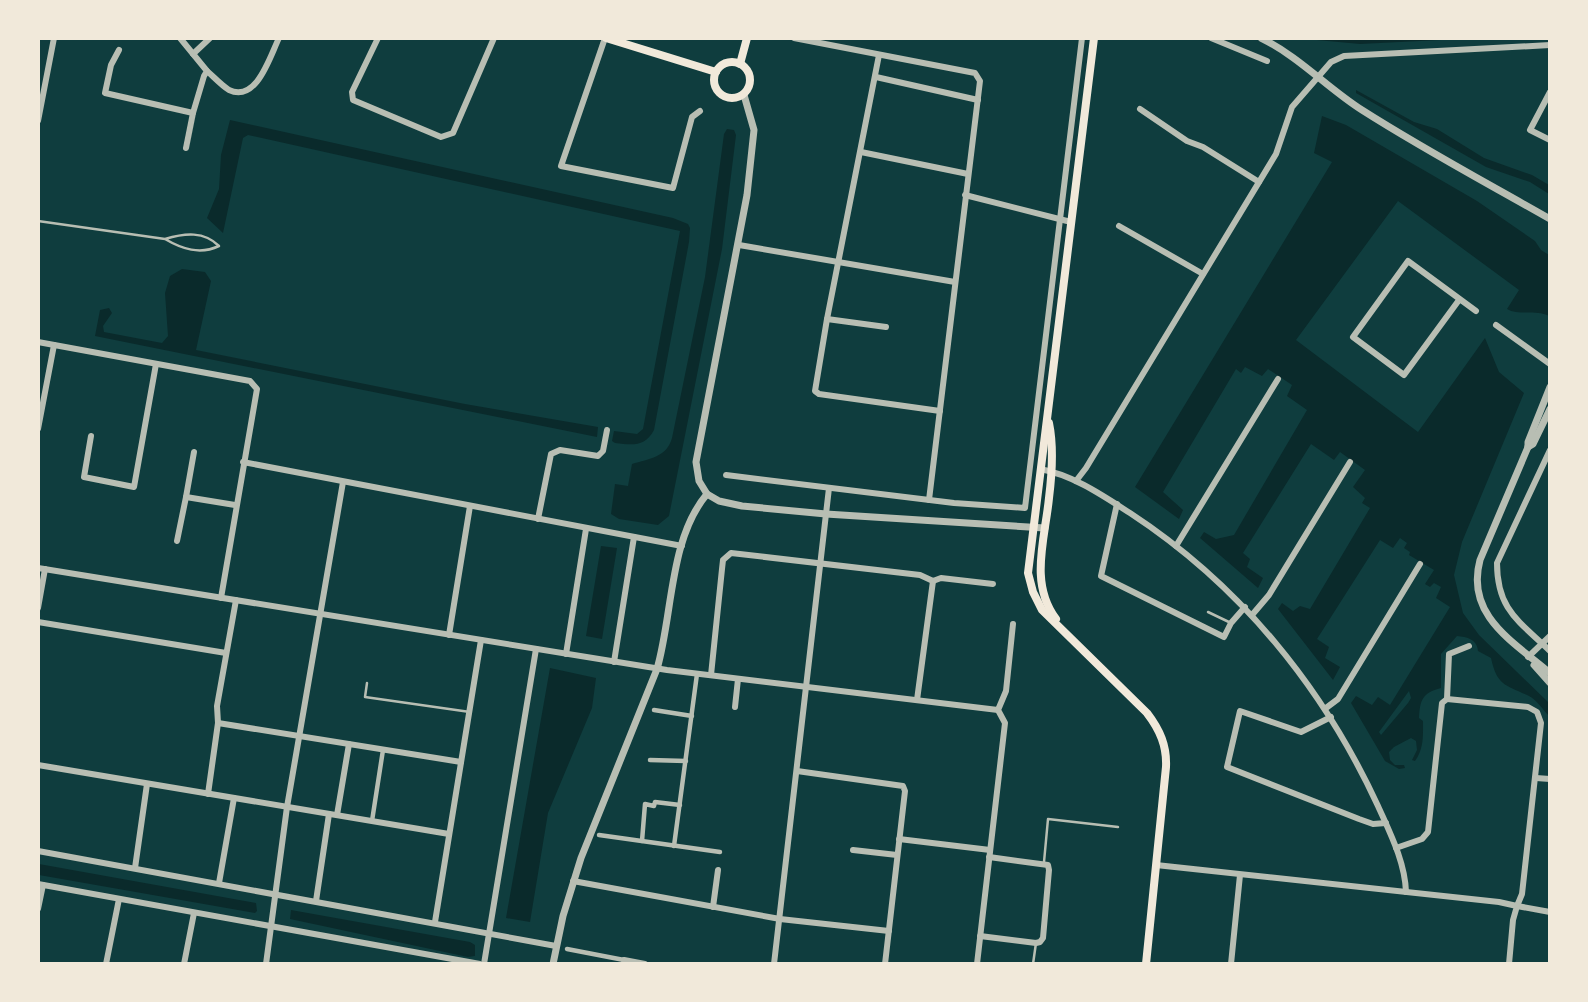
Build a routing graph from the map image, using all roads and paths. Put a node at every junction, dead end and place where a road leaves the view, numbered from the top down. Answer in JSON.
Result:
{"nodes":[{"id":1,"x":54,"y":38,"type":"edge"},
{"id":2,"x":180,"y":38,"type":"edge"},
{"id":3,"x":210,"y":38,"type":"edge"},
{"id":4,"x":279,"y":38,"type":"edge"},
{"id":5,"x":378,"y":38,"type":"edge"},
{"id":6,"x":494,"y":38,"type":"edge"},
{"id":7,"x":605,"y":38,"type":"edge"},
{"id":8,"x":747,"y":38,"type":"edge"},
{"id":9,"x":794,"y":38,"type":"edge"},
{"id":10,"x":1082,"y":38,"type":"edge"},
{"id":11,"x":1094,"y":38,"type":"edge"},
{"id":12,"x":1211,"y":38,"type":"edge"},
{"id":13,"x":1261,"y":38,"type":"edge"},
{"id":14,"x":1549,"y":45,"type":"edge"},
{"id":15,"x":119,"y":50,"type":"dead end"},
{"id":16,"x":193,"y":54,"type":"junction"},
{"id":17,"x":879,"y":55,"type":"junction"},
{"id":18,"x":1267,"y":61,"type":"dead end"},
{"id":19,"x":740,"y":64,"type":"junction"},
{"id":20,"x":208,"y":71,"type":"junction"},
{"id":21,"x":716,"y":72,"type":"junction"},
{"id":22,"x":1318,"y":76,"type":"junction"},
{"id":23,"x":876,"y":77,"type":"junction"},
{"id":24,"x":1549,"y":92,"type":"edge"},
{"id":25,"x":744,"y":95,"type":"junction"},
{"id":26,"x":978,"y":100,"type":"junction"},
{"id":27,"x":1140,"y":108,"type":"dead end"},
{"id":28,"x":700,"y":111,"type":"dead end"},
{"id":29,"x":193,"y":113,"type":"junction"},
{"id":30,"x":38,"y":121,"type":"edge"},
{"id":31,"x":1549,"y":140,"type":"edge"},
{"id":32,"x":186,"y":148,"type":"dead end"},
{"id":33,"x":861,"y":152,"type":"junction"},
{"id":34,"x":968,"y":174,"type":"junction"},
{"id":35,"x":1259,"y":182,"type":"junction"},
{"id":36,"x":965,"y":195,"type":"junction"},
{"id":37,"x":1062,"y":219,"type":"junction"},
{"id":38,"x":1549,"y":219,"type":"edge"},
{"id":39,"x":38,"y":221,"type":"edge"},
{"id":40,"x":1072,"y":222,"type":"junction"},
{"id":41,"x":1119,"y":226,"type":"dead end"},
{"id":42,"x":165,"y":239,"type":"junction"},
{"id":43,"x":738,"y":245,"type":"junction"},
{"id":44,"x":839,"y":264,"type":"junction"},
{"id":45,"x":1203,"y":274,"type":"junction"},
{"id":46,"x":954,"y":282,"type":"junction"},
{"id":47,"x":1460,"y":300,"type":"junction"},
{"id":48,"x":1476,"y":311,"type":"dead end"},
{"id":49,"x":827,"y":319,"type":"junction"},
{"id":50,"x":1496,"y":325,"type":"dead end"},
{"id":51,"x":886,"y":327,"type":"dead end"},
{"id":52,"x":38,"y":342,"type":"edge"},
{"id":53,"x":54,"y":345,"type":"junction"},
{"id":54,"x":156,"y":364,"type":"junction"},
{"id":55,"x":1549,"y":364,"type":"edge"},
{"id":56,"x":1278,"y":379,"type":"dead end"},
{"id":57,"x":1549,"y":387,"type":"edge"},
{"id":58,"x":1549,"y":409,"type":"edge"},
{"id":59,"x":940,"y":411,"type":"junction"},
{"id":60,"x":1048,"y":418,"type":"junction"},
{"id":61,"x":38,"y":429,"type":"edge"},
{"id":62,"x":607,"y":430,"type":"dead end"},
{"id":63,"x":91,"y":436,"type":"dead end"},
{"id":64,"x":1528,"y":447,"type":"junction"},
{"id":65,"x":1549,"y":450,"type":"edge"},
{"id":66,"x":194,"y":452,"type":"dead end"},
{"id":67,"x":243,"y":462,"type":"junction"},
{"id":68,"x":1350,"y":462,"type":"dead end"},
{"id":69,"x":1040,"y":469,"type":"junction"},
{"id":70,"x":1051,"y":471,"type":"junction"},
{"id":71,"x":726,"y":475,"type":"dead end"},
{"id":72,"x":1076,"y":481,"type":"junction"},
{"id":73,"x":343,"y":482,"type":"junction"},
{"id":74,"x":829,"y":488,"type":"junction"},
{"id":75,"x":707,"y":494,"type":"junction"},
{"id":76,"x":186,"y":497,"type":"junction"},
{"id":77,"x":929,"y":500,"type":"junction"},
{"id":78,"x":1117,"y":504,"type":"junction"},
{"id":79,"x":235,"y":505,"type":"junction"},
{"id":80,"x":470,"y":506,"type":"junction"},
{"id":81,"x":826,"y":514,"type":"junction"},
{"id":82,"x":538,"y":519,"type":"junction"},
{"id":83,"x":1033,"y":527,"type":"junction"},
{"id":84,"x":1045,"y":528,"type":"junction"},
{"id":85,"x":586,"y":529,"type":"junction"},
{"id":86,"x":634,"y":537,"type":"junction"},
{"id":87,"x":177,"y":541,"type":"dead end"},
{"id":88,"x":682,"y":546,"type":"junction"},
{"id":89,"x":1176,"y":546,"type":"junction"},
{"id":90,"x":820,"y":564,"type":"junction"},
{"id":91,"x":1420,"y":564,"type":"dead end"},
{"id":92,"x":42,"y":569,"type":"edge"},
{"id":93,"x":933,"y":581,"type":"junction"},
{"id":94,"x":993,"y":584,"type":"dead end"},
{"id":95,"x":221,"y":598,"type":"junction"},
{"id":96,"x":236,"y":600,"type":"junction"},
{"id":97,"x":1245,"y":607,"type":"junction"},
{"id":98,"x":38,"y":608,"type":"edge"},
{"id":99,"x":1208,"y":612,"type":"dead end"},
{"id":100,"x":322,"y":614,"type":"junction"},
{"id":101,"x":1252,"y":615,"type":"junction"},
{"id":102,"x":38,"y":622,"type":"edge"},
{"id":103,"x":1231,"y":623,"type":"junction"},
{"id":104,"x":1013,"y":624,"type":"dead end"},
{"id":105,"x":1064,"y":630,"type":"junction"},
{"id":106,"x":449,"y":635,"type":"junction"},
{"id":107,"x":1549,"y":636,"type":"edge"},
{"id":108,"x":481,"y":640,"type":"junction"},
{"id":109,"x":1542,"y":644,"type":"junction"},
{"id":110,"x":1469,"y":646,"type":"dead end"},
{"id":111,"x":536,"y":649,"type":"junction"},
{"id":112,"x":1549,"y":651,"type":"edge"},
{"id":113,"x":226,"y":653,"type":"junction"},
{"id":114,"x":566,"y":654,"type":"junction"},
{"id":115,"x":1530,"y":659,"type":"junction"},
{"id":116,"x":614,"y":662,"type":"junction"},
{"id":117,"x":657,"y":669,"type":"junction"},
{"id":118,"x":1549,"y":673,"type":"edge"},
{"id":119,"x":697,"y":674,"type":"junction"},
{"id":120,"x":711,"y":676,"type":"junction"},
{"id":121,"x":738,"y":679,"type":"junction"},
{"id":122,"x":367,"y":683,"type":"dead end"},
{"id":123,"x":1549,"y":683,"type":"edge"},
{"id":124,"x":807,"y":686,"type":"junction"},
{"id":125,"x":1447,"y":699,"type":"junction"},
{"id":126,"x":917,"y":700,"type":"junction"},
{"id":127,"x":735,"y":707,"type":"dead end"},
{"id":128,"x":1326,"y":708,"type":"junction"},
{"id":129,"x":654,"y":710,"type":"dead end"},
{"id":130,"x":998,"y":710,"type":"junction"},
{"id":131,"x":470,"y":712,"type":"junction"},
{"id":132,"x":692,"y":716,"type":"junction"},
{"id":133,"x":1331,"y":717,"type":"junction"},
{"id":134,"x":218,"y":723,"type":"junction"},
{"id":135,"x":299,"y":736,"type":"junction"},
{"id":136,"x":349,"y":744,"type":"junction"},
{"id":137,"x":383,"y":749,"type":"junction"},
{"id":138,"x":650,"y":760,"type":"dead end"},
{"id":139,"x":686,"y":761,"type":"junction"},
{"id":140,"x":461,"y":762,"type":"junction"},
{"id":141,"x":38,"y":765,"type":"edge"},
{"id":142,"x":797,"y":771,"type":"junction"},
{"id":143,"x":1536,"y":778,"type":"junction"},
{"id":144,"x":1549,"y":779,"type":"edge"},
{"id":145,"x":148,"y":783,"type":"junction"},
{"id":146,"x":208,"y":794,"type":"junction"},
{"id":147,"x":234,"y":798,"type":"junction"},
{"id":148,"x":680,"y":805,"type":"junction"},
{"id":149,"x":287,"y":807,"type":"junction"},
{"id":150,"x":333,"y":815,"type":"junction"},
{"id":151,"x":372,"y":821,"type":"junction"},
{"id":152,"x":1386,"y":823,"type":"junction"},
{"id":153,"x":1118,"y":827,"type":"dead end"},
{"id":154,"x":449,"y":834,"type":"junction"},
{"id":155,"x":599,"y":835,"type":"dead end"},
{"id":156,"x":900,"y":839,"type":"junction"},
{"id":157,"x":642,"y":841,"type":"junction"},
{"id":158,"x":674,"y":846,"type":"junction"},
{"id":159,"x":1396,"y":848,"type":"junction"},
{"id":160,"x":853,"y":850,"type":"dead end"},
{"id":161,"x":38,"y":851,"type":"edge"},
{"id":162,"x":720,"y":852,"type":"dead end"},
{"id":163,"x":990,"y":854,"type":"junction"},
{"id":164,"x":897,"y":855,"type":"junction"},
{"id":165,"x":1044,"y":862,"type":"junction"},
{"id":166,"x":1156,"y":865,"type":"junction"},
{"id":167,"x":135,"y":868,"type":"junction"},
{"id":168,"x":718,"y":870,"type":"dead end"},
{"id":169,"x":1240,"y":876,"type":"junction"},
{"id":170,"x":573,"y":881,"type":"junction"},
{"id":171,"x":219,"y":883,"type":"junction"},
{"id":172,"x":41,"y":885,"type":"edge"},
{"id":173,"x":1406,"y":892,"type":"junction"},
{"id":174,"x":274,"y":893,"type":"junction"},
{"id":175,"x":119,"y":899,"type":"junction"},
{"id":176,"x":316,"y":901,"type":"junction"},
{"id":177,"x":1517,"y":906,"type":"junction"},
{"id":178,"x":713,"y":907,"type":"junction"},
{"id":179,"x":38,"y":909,"type":"edge"},
{"id":180,"x":1549,"y":912,"type":"edge"},
{"id":181,"x":194,"y":913,"type":"junction"},
{"id":182,"x":780,"y":919,"type":"junction"},
{"id":183,"x":435,"y":922,"type":"junction"},
{"id":184,"x":272,"y":927,"type":"junction"},
{"id":185,"x":889,"y":931,"type":"junction"},
{"id":186,"x":490,"y":934,"type":"junction"},
{"id":187,"x":980,"y":936,"type":"junction"},
{"id":188,"x":1035,"y":943,"type":"junction"},
{"id":189,"x":556,"y":946,"type":"junction"},
{"id":190,"x":567,"y":949,"type":"dead end"},
{"id":191,"x":624,"y":960,"type":"joint"},
{"id":192,"x":106,"y":964,"type":"edge"},
{"id":193,"x":184,"y":964,"type":"edge"},
{"id":194,"x":266,"y":964,"type":"edge"},
{"id":195,"x":482,"y":964,"type":"edge"},
{"id":196,"x":553,"y":964,"type":"edge"},
{"id":197,"x":645,"y":964,"type":"edge"},
{"id":198,"x":774,"y":964,"type":"edge"},
{"id":199,"x":885,"y":964,"type":"edge"},
{"id":200,"x":977,"y":964,"type":"edge"},
{"id":201,"x":1033,"y":964,"type":"edge"},
{"id":202,"x":1146,"y":964,"type":"edge"},
{"id":203,"x":1231,"y":964,"type":"edge"},
{"id":204,"x":1509,"y":964,"type":"edge"}],
"edges":[{"from":1,"to":30,"type":"street"},
{"from":2,"to":16,"type":"street"},
{"from":3,"to":16,"type":"street"},
{"from":4,"to":20,"type":"street"},
{"from":5,"to":6,"type":"street"},
{"from":7,"to":21,"type":"main road"},
{"from":7,"to":28,"type":"street"},
{"from":8,"to":19,"type":"main road"},
{"from":9,"to":17,"type":"street"},
{"from":10,"to":37,"type":"street"},
{"from":11,"to":40,"type":"main road"},
{"from":12,"to":18,"type":"street"},
{"from":13,"to":22,"type":"street"},
{"from":14,"to":22,"type":"street"},
{"from":15,"to":29,"type":"street"},
{"from":16,"to":20,"type":"street"},
{"from":17,"to":23,"type":"street"},
{"from":17,"to":26,"type":"street"},
{"from":19,"to":21,"type":"main road"},
{"from":19,"to":25,"type":"main road"},
{"from":20,"to":29,"type":"street"},
{"from":21,"to":25,"type":"main road"},
{"from":22,"to":35,"type":"street"},
{"from":22,"to":38,"type":"street"},
{"from":23,"to":26,"type":"street"},
{"from":23,"to":33,"type":"street"},
{"from":24,"to":31,"type":"street"},
{"from":25,"to":43,"type":"street"},
{"from":26,"to":34,"type":"street"},
{"from":27,"to":35,"type":"street"},
{"from":29,"to":32,"type":"street"},
{"from":33,"to":34,"type":"street"},
{"from":33,"to":44,"type":"street"},
{"from":34,"to":36,"type":"street"},
{"from":35,"to":45,"type":"street"},
{"from":36,"to":37,"type":"street"},
{"from":36,"to":46,"type":"street"},
{"from":37,"to":40,"type":"street"},
{"from":37,"to":77,"type":"street"},
{"from":39,"to":42,"type":"lane"},
{"from":40,"to":60,"type":"main road"},
{"from":41,"to":45,"type":"street"},
{"from":42,"to":42,"type":"lane"},
{"from":43,"to":44,"type":"street"},
{"from":43,"to":75,"type":"street"},
{"from":44,"to":46,"type":"street"},
{"from":44,"to":49,"type":"street"},
{"from":45,"to":72,"type":"street"},
{"from":46,"to":59,"type":"street"},
{"from":47,"to":47,"type":"street"},
{"from":47,"to":48,"type":"street"},
{"from":49,"to":51,"type":"street"},
{"from":49,"to":59,"type":"street"},
{"from":50,"to":55,"type":"street"},
{"from":52,"to":53,"type":"street"},
{"from":53,"to":54,"type":"street"},
{"from":53,"to":61,"type":"street"},
{"from":54,"to":63,"type":"street"},
{"from":54,"to":67,"type":"street"},
{"from":56,"to":89,"type":"street"},
{"from":57,"to":64,"type":"street"},
{"from":58,"to":64,"type":"street"},
{"from":59,"to":77,"type":"street"},
{"from":60,"to":69,"type":"main road"},
{"from":60,"to":70,"type":"main road"},
{"from":62,"to":82,"type":"street"},
{"from":64,"to":115,"type":"street"},
{"from":65,"to":109,"type":"street"},
{"from":66,"to":76,"type":"street"},
{"from":67,"to":73,"type":"street"},
{"from":67,"to":79,"type":"street"},
{"from":68,"to":101,"type":"street"},
{"from":69,"to":70,"type":"street"},
{"from":69,"to":83,"type":"main road"},
{"from":70,"to":72,"type":"street"},
{"from":70,"to":84,"type":"main road"},
{"from":71,"to":74,"type":"street"},
{"from":72,"to":78,"type":"street"},
{"from":73,"to":80,"type":"street"},
{"from":73,"to":100,"type":"street"},
{"from":74,"to":77,"type":"street"},
{"from":74,"to":81,"type":"street"},
{"from":75,"to":81,"type":"street"},
{"from":75,"to":88,"type":"street"},
{"from":76,"to":79,"type":"street"},
{"from":76,"to":87,"type":"street"},
{"from":78,"to":89,"type":"street"},
{"from":78,"to":103,"type":"street"},
{"from":79,"to":95,"type":"street"},
{"from":80,"to":82,"type":"street"},
{"from":80,"to":106,"type":"street"},
{"from":81,"to":83,"type":"street"},
{"from":81,"to":90,"type":"street"},
{"from":82,"to":85,"type":"street"},
{"from":83,"to":84,"type":"street"},
{"from":83,"to":105,"type":"main road"},
{"from":84,"to":105,"type":"main road"},
{"from":85,"to":86,"type":"street"},
{"from":85,"to":114,"type":"street"},
{"from":86,"to":88,"type":"street"},
{"from":86,"to":116,"type":"street"},
{"from":88,"to":117,"type":"street"},
{"from":89,"to":97,"type":"street"},
{"from":90,"to":93,"type":"street"},
{"from":90,"to":120,"type":"street"},
{"from":90,"to":124,"type":"street"},
{"from":91,"to":128,"type":"street"},
{"from":92,"to":95,"type":"street"},
{"from":92,"to":98,"type":"street"},
{"from":93,"to":94,"type":"street"},
{"from":93,"to":126,"type":"street"},
{"from":95,"to":96,"type":"street"},
{"from":96,"to":100,"type":"street"},
{"from":96,"to":113,"type":"street"},
{"from":97,"to":101,"type":"street"},
{"from":97,"to":103,"type":"street"},
{"from":99,"to":103,"type":"lane"},
{"from":100,"to":106,"type":"street"},
{"from":100,"to":135,"type":"street"},
{"from":101,"to":128,"type":"street"},
{"from":102,"to":113,"type":"street"},
{"from":104,"to":130,"type":"street"},
{"from":105,"to":166,"type":"main road"},
{"from":106,"to":108,"type":"street"},
{"from":107,"to":109,"type":"street"},
{"from":108,"to":111,"type":"street"},
{"from":108,"to":131,"type":"street"},
{"from":109,"to":112,"type":"street"},
{"from":109,"to":115,"type":"street"},
{"from":110,"to":125,"type":"street"},
{"from":111,"to":114,"type":"street"},
{"from":111,"to":186,"type":"street"},
{"from":113,"to":134,"type":"street"},
{"from":114,"to":116,"type":"street"},
{"from":115,"to":118,"type":"street"},
{"from":115,"to":123,"type":"street"},
{"from":116,"to":117,"type":"street"},
{"from":117,"to":119,"type":"street"},
{"from":117,"to":170,"type":"street"},
{"from":119,"to":120,"type":"street"},
{"from":119,"to":132,"type":"street"},
{"from":120,"to":121,"type":"street"},
{"from":121,"to":124,"type":"street"},
{"from":121,"to":127,"type":"street"},
{"from":122,"to":131,"type":"lane"},
{"from":124,"to":126,"type":"street"},
{"from":124,"to":142,"type":"street"},
{"from":125,"to":143,"type":"street"},
{"from":125,"to":159,"type":"street"},
{"from":126,"to":130,"type":"street"},
{"from":128,"to":133,"type":"street"},
{"from":129,"to":132,"type":"street"},
{"from":130,"to":163,"type":"street"},
{"from":131,"to":140,"type":"street"},
{"from":132,"to":139,"type":"street"},
{"from":133,"to":152,"type":"street"},
{"from":133,"to":152,"type":"street"},
{"from":134,"to":135,"type":"street"},
{"from":134,"to":146,"type":"street"},
{"from":135,"to":136,"type":"street"},
{"from":135,"to":149,"type":"street"},
{"from":136,"to":137,"type":"street"},
{"from":136,"to":150,"type":"street"},
{"from":137,"to":140,"type":"street"},
{"from":137,"to":151,"type":"street"},
{"from":138,"to":139,"type":"street"},
{"from":139,"to":148,"type":"street"},
{"from":140,"to":154,"type":"street"},
{"from":141,"to":145,"type":"street"},
{"from":142,"to":156,"type":"street"},
{"from":142,"to":182,"type":"street"},
{"from":143,"to":144,"type":"street"},
{"from":143,"to":177,"type":"street"},
{"from":145,"to":146,"type":"street"},
{"from":145,"to":167,"type":"street"},
{"from":146,"to":147,"type":"street"},
{"from":147,"to":149,"type":"street"},
{"from":147,"to":171,"type":"street"},
{"from":148,"to":157,"type":"street"},
{"from":148,"to":158,"type":"street"},
{"from":149,"to":150,"type":"street"},
{"from":149,"to":174,"type":"street"},
{"from":150,"to":151,"type":"street"},
{"from":150,"to":176,"type":"street"},
{"from":151,"to":154,"type":"street"},
{"from":152,"to":159,"type":"street"},
{"from":153,"to":165,"type":"lane"},
{"from":154,"to":183,"type":"street"},
{"from":155,"to":157,"type":"street"},
{"from":156,"to":163,"type":"street"},
{"from":156,"to":164,"type":"street"},
{"from":157,"to":158,"type":"street"},
{"from":158,"to":162,"type":"street"},
{"from":159,"to":173,"type":"street"},
{"from":160,"to":164,"type":"street"},
{"from":161,"to":167,"type":"street"},
{"from":163,"to":165,"type":"street"},
{"from":163,"to":187,"type":"street"},
{"from":164,"to":185,"type":"street"},
{"from":165,"to":188,"type":"street"},
{"from":166,"to":169,"type":"street"},
{"from":166,"to":202,"type":"main road"},
{"from":167,"to":171,"type":"street"},
{"from":168,"to":178,"type":"street"},
{"from":169,"to":173,"type":"street"},
{"from":169,"to":203,"type":"street"},
{"from":170,"to":178,"type":"street"},
{"from":170,"to":189,"type":"street"},
{"from":171,"to":174,"type":"street"},
{"from":172,"to":175,"type":"street"},
{"from":172,"to":179,"type":"street"},
{"from":173,"to":177,"type":"street"},
{"from":174,"to":176,"type":"street"},
{"from":174,"to":184,"type":"street"},
{"from":175,"to":181,"type":"street"},
{"from":175,"to":192,"type":"street"},
{"from":176,"to":183,"type":"street"},
{"from":177,"to":180,"type":"street"},
{"from":177,"to":204,"type":"street"},
{"from":178,"to":182,"type":"street"},
{"from":181,"to":184,"type":"street"},
{"from":181,"to":193,"type":"street"},
{"from":182,"to":185,"type":"street"},
{"from":182,"to":198,"type":"street"},
{"from":183,"to":186,"type":"street"},
{"from":184,"to":194,"type":"street"},
{"from":184,"to":195,"type":"street"},
{"from":185,"to":199,"type":"street"},
{"from":186,"to":189,"type":"street"},
{"from":186,"to":195,"type":"street"},
{"from":187,"to":188,"type":"street"},
{"from":187,"to":200,"type":"street"},
{"from":188,"to":201,"type":"lane"},
{"from":189,"to":196,"type":"street"},
{"from":190,"to":191,"type":"street"},
{"from":191,"to":197,"type":"street"}]}
